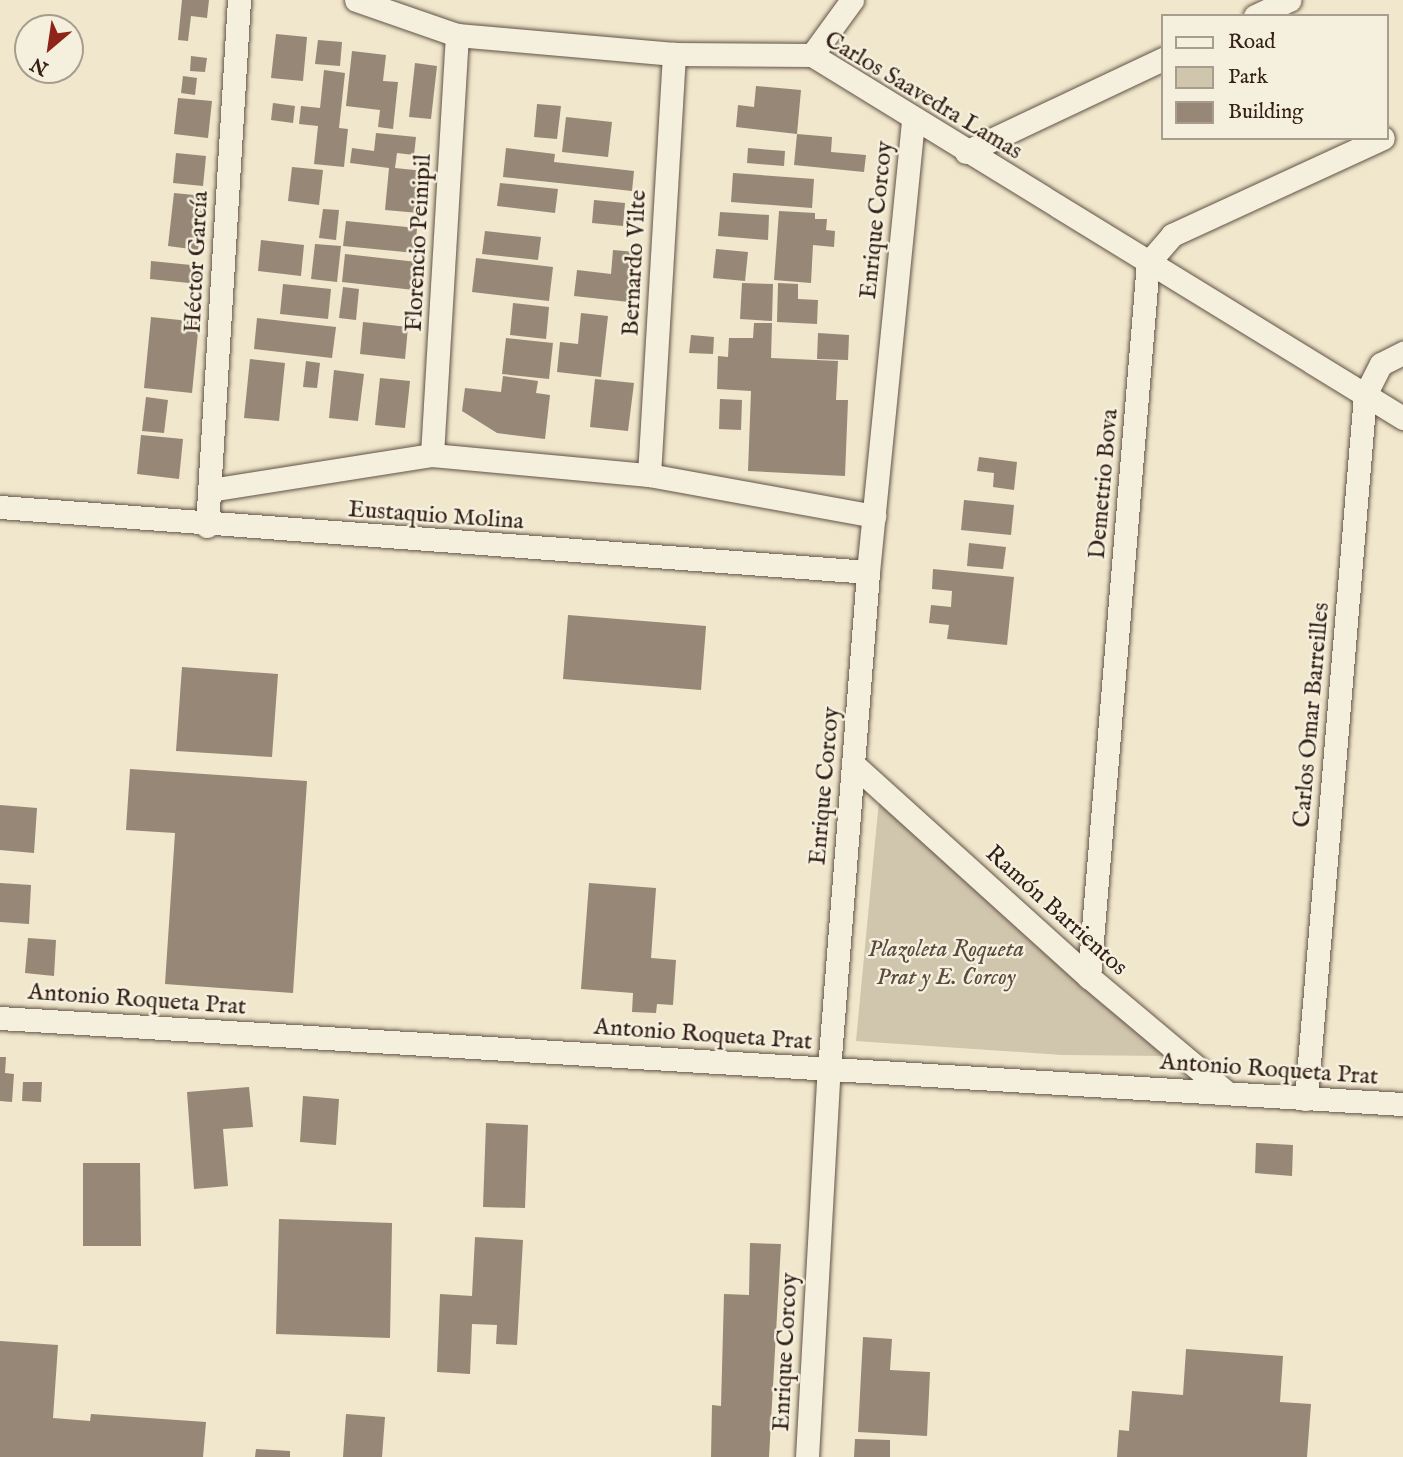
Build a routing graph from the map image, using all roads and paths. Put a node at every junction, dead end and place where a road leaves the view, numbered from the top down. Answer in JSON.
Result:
{"nodes":[{"id":1,"x":239,"y":0,"type":"edge"},
{"id":2,"x":356,"y":0,"type":"edge"},
{"id":3,"x":852,"y":0,"type":"edge"},
{"id":4,"x":1289,"y":0,"type":"edge"},
{"id":5,"x":1259,"y":14,"type":"edge"},
{"id":6,"x":457,"y":35,"type":"junction"},
{"id":7,"x":674,"y":54,"type":"junction"},
{"id":8,"x":812,"y":55,"type":"junction"},
{"id":9,"x":1162,"y":59,"type":"edge"},
{"id":10,"x":913,"y":120,"type":"junction"},
{"id":11,"x":1378,"y":140,"type":"edge"},
{"id":12,"x":966,"y":152,"type":"junction"},
{"id":13,"x":1148,"y":263,"type":"junction"},
{"id":14,"x":1403,"y":353,"type":"edge"},
{"id":15,"x":1366,"y":395,"type":"junction"},
{"id":16,"x":1403,"y":418,"type":"edge"},
{"id":17,"x":432,"y":455,"type":"junction"},
{"id":18,"x":649,"y":475,"type":"junction"},
{"id":19,"x":210,"y":490,"type":"junction"},
{"id":20,"x":0,"y":508,"type":"edge"},
{"id":21,"x":874,"y":516,"type":"junction"},
{"id":22,"x":207,"y":526,"type":"junction"},
{"id":23,"x":868,"y":572,"type":"junction"},
{"id":24,"x":853,"y":765,"type":"junction"},
{"id":25,"x":1089,"y":977,"type":"junction"},
{"id":26,"x":0,"y":1017,"type":"edge"},
{"id":27,"x":829,"y":1069,"type":"junction"},
{"id":28,"x":1227,"y":1093,"type":"junction"},
{"id":29,"x":1306,"y":1098,"type":"junction"},
{"id":30,"x":1403,"y":1104,"type":"edge"},
{"id":31,"x":807,"y":1457,"type":"edge"}],
"edges":[{"from":1,"to":19,"type":"street","name":"Héctor García"},
{"from":2,"to":6,"type":"street","name":"Carlos Saavedra Lamas"},
{"from":3,"to":8,"type":"street"},
{"from":4,"to":5,"type":"street"},
{"from":6,"to":7,"type":"street","name":"Carlos Saavedra Lamas"},
{"from":6,"to":17,"type":"street","name":"Florencio Peinipil"},
{"from":7,"to":8,"type":"street","name":"Carlos Saavedra Lamas"},
{"from":7,"to":18,"type":"street","name":"Bernardo Vilte"},
{"from":8,"to":10,"type":"street","name":"Carlos Saavedra Lamas"},
{"from":9,"to":12,"type":"street"},
{"from":10,"to":12,"type":"street","name":"Carlos Saavedra Lamas"},
{"from":10,"to":21,"type":"street","name":"Enrique Corcoy"},
{"from":11,"to":13,"type":"street"},
{"from":12,"to":13,"type":"street","name":"Carlos Saavedra Lamas"},
{"from":13,"to":15,"type":"street","name":"Carlos Saavedra Lamas"},
{"from":13,"to":25,"type":"street","name":"Demetrio Bova"},
{"from":14,"to":15,"type":"street","name":"Carlos Omar Barreilles"},
{"from":15,"to":16,"type":"street","name":"Carlos Saavedra Lamas"},
{"from":15,"to":29,"type":"street","name":"Carlos Omar Barreilles"},
{"from":17,"to":18,"type":"street"},
{"from":17,"to":19,"type":"street"},
{"from":18,"to":21,"type":"street"},
{"from":19,"to":22,"type":"street","name":"Héctor García"},
{"from":20,"to":22,"type":"street","name":"Eustaquio Molina"},
{"from":21,"to":23,"type":"street","name":"Enrique Corcoy"},
{"from":22,"to":23,"type":"street","name":"Eustaquio Molina"},
{"from":23,"to":24,"type":"street","name":"Enrique Corcoy"},
{"from":24,"to":25,"type":"street","name":"Ramón Barrientos"},
{"from":24,"to":27,"type":"street","name":"Enrique Corcoy"},
{"from":25,"to":28,"type":"street","name":"Ramón Barrientos"},
{"from":26,"to":27,"type":"street","name":"Antonio Roqueta Prat"},
{"from":27,"to":28,"type":"street","name":"Antonio Roqueta Prat"},
{"from":27,"to":31,"type":"street","name":"Enrique Corcoy"},
{"from":28,"to":29,"type":"street","name":"Antonio Roqueta Prat"},
{"from":29,"to":30,"type":"street","name":"Antonio Roqueta Prat"}]}
